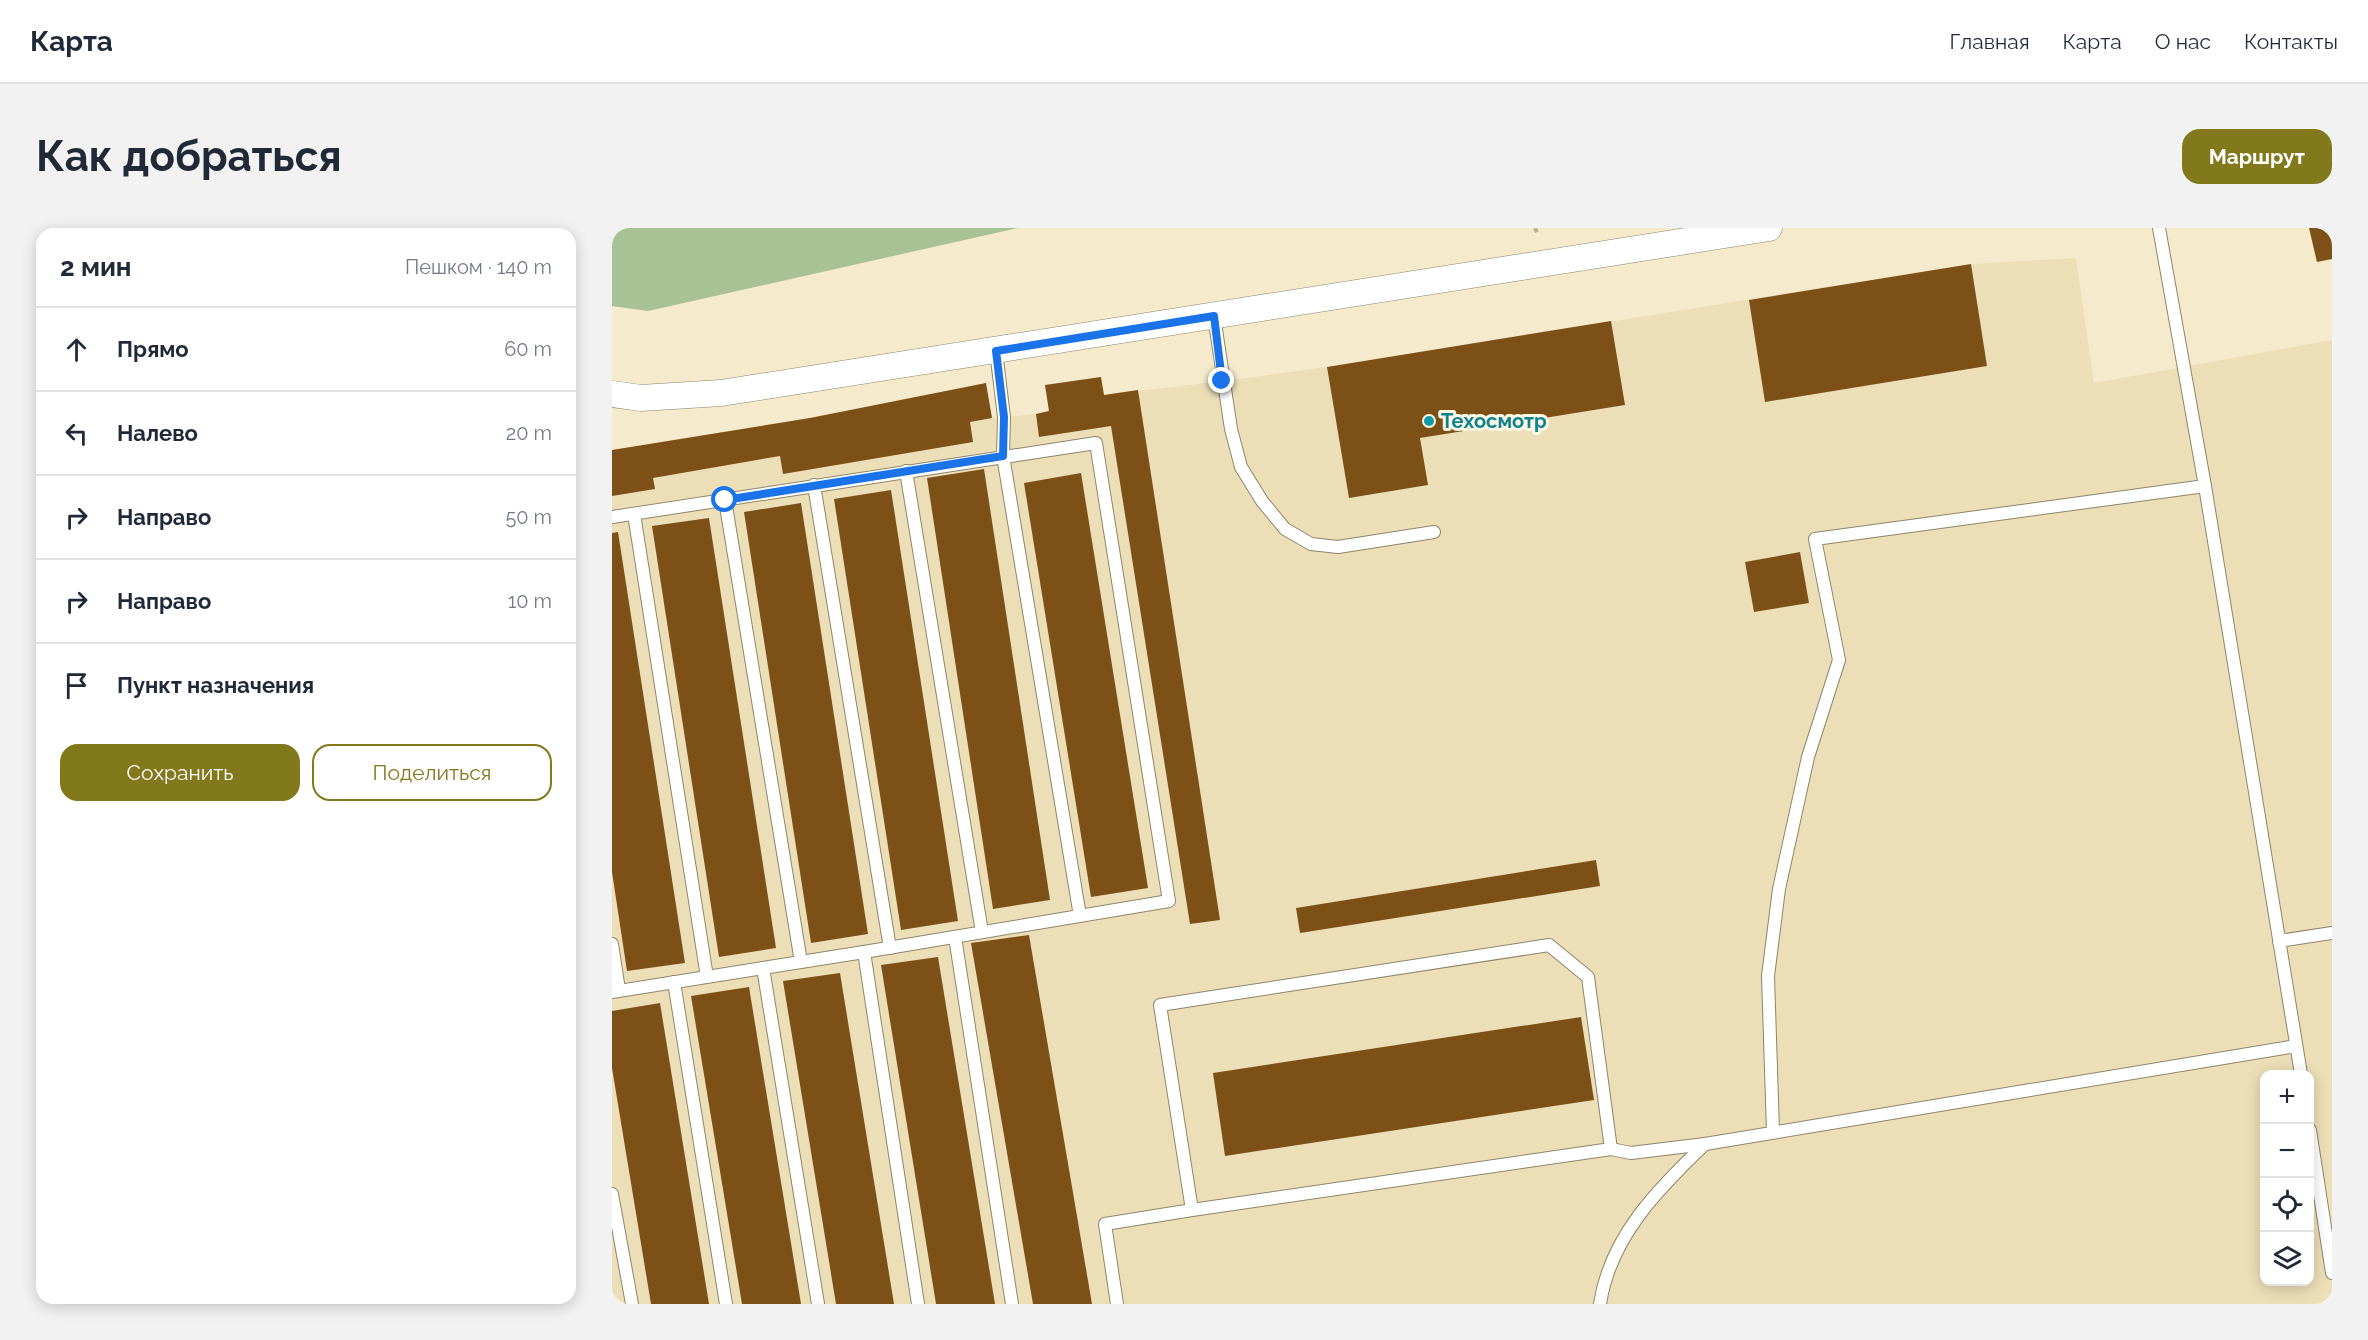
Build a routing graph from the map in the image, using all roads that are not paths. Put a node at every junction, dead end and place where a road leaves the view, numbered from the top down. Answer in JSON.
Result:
{"nodes":[{"id":1,"x":1769,"y":228,"type":"edge"},
{"id":2,"x":2159,"y":228,"type":"edge"},
{"id":3,"x":1214,"y":316,"type":"junction"},
{"id":4,"x":996,"y":351,"type":"junction"},
{"id":5,"x":612,"y":394,"type":"edge"},
{"id":6,"x":1003,"y":456,"type":"junction"},
{"id":7,"x":906,"y":471,"type":"junction"},
{"id":8,"x":814,"y":485,"type":"junction"},
{"id":9,"x":2205,"y":486,"type":"junction"},
{"id":10,"x":725,"y":500,"type":"junction"},
{"id":11,"x":634,"y":514,"type":"junction"},
{"id":12,"x":612,"y":517,"type":"edge"},
{"id":13,"x":1434,"y":532,"type":"dead end"},
{"id":14,"x":1080,"y":916,"type":"junction"},
{"id":15,"x":982,"y":932,"type":"junction"},
{"id":16,"x":2332,"y":933,"type":"edge"},
{"id":17,"x":955,"y":937,"type":"junction"},
{"id":18,"x":2279,"y":941,"type":"junction"},
{"id":19,"x":612,"y":944,"type":"edge"},
{"id":20,"x":890,"y":948,"type":"junction"},
{"id":21,"x":864,"y":952,"type":"junction"},
{"id":22,"x":801,"y":962,"type":"junction"},
{"id":23,"x":763,"y":968,"type":"junction"},
{"id":24,"x":707,"y":977,"type":"junction"},
{"id":25,"x":674,"y":982,"type":"junction"},
{"id":26,"x":616,"y":991,"type":"edge"},
{"id":27,"x":2296,"y":1046,"type":"junction"},
{"id":28,"x":2300,"y":1070,"type":"edge"},
{"id":29,"x":1773,"y":1132,"type":"junction"},
{"id":30,"x":1705,"y":1144,"type":"junction"},
{"id":31,"x":1611,"y":1149,"type":"junction"},
{"id":32,"x":2314,"y":1156,"type":"edge"},
{"id":33,"x":612,"y":1194,"type":"edge"},
{"id":34,"x":1192,"y":1210,"type":"junction"},
{"id":35,"x":2332,"y":1273,"type":"edge"},
{"id":36,"x":632,"y":1304,"type":"edge"},
{"id":37,"x":726,"y":1304,"type":"edge"},
{"id":38,"x":818,"y":1304,"type":"edge"},
{"id":39,"x":918,"y":1304,"type":"edge"},
{"id":40,"x":1012,"y":1304,"type":"edge"},
{"id":41,"x":1117,"y":1304,"type":"edge"},
{"id":42,"x":1600,"y":1304,"type":"edge"}],
"edges":[{"from":1,"to":3,"type":"street"},
{"from":2,"to":9,"type":"lane"},
{"from":3,"to":4,"type":"street"},
{"from":3,"to":13,"type":"lane"},
{"from":4,"to":5,"type":"street"},
{"from":4,"to":6,"type":"lane"},
{"from":6,"to":7,"type":"lane"},
{"from":6,"to":14,"type":"lane"},
{"from":6,"to":14,"type":"lane"},
{"from":7,"to":8,"type":"lane"},
{"from":7,"to":15,"type":"lane"},
{"from":8,"to":10,"type":"lane"},
{"from":8,"to":20,"type":"lane"},
{"from":9,"to":18,"type":"lane"},
{"from":9,"to":29,"type":"lane"},
{"from":10,"to":11,"type":"lane"},
{"from":10,"to":22,"type":"lane"},
{"from":11,"to":12,"type":"lane"},
{"from":11,"to":24,"type":"lane"},
{"from":14,"to":15,"type":"lane"},
{"from":15,"to":17,"type":"lane"},
{"from":16,"to":18,"type":"lane"},
{"from":17,"to":20,"type":"lane"},
{"from":17,"to":40,"type":"lane"},
{"from":18,"to":27,"type":"lane"},
{"from":19,"to":26,"type":"lane"},
{"from":20,"to":21,"type":"lane"},
{"from":21,"to":22,"type":"lane"},
{"from":21,"to":39,"type":"lane"},
{"from":22,"to":23,"type":"lane"},
{"from":23,"to":24,"type":"lane"},
{"from":23,"to":38,"type":"lane"},
{"from":24,"to":25,"type":"lane"},
{"from":25,"to":26,"type":"lane"},
{"from":25,"to":37,"type":"lane"},
{"from":27,"to":28,"type":"lane"},
{"from":27,"to":29,"type":"lane"},
{"from":29,"to":30,"type":"lane"},
{"from":30,"to":31,"type":"lane"},
{"from":30,"to":42,"type":"lane"},
{"from":31,"to":34,"type":"lane"},
{"from":31,"to":34,"type":"lane"},
{"from":32,"to":35,"type":"lane"},
{"from":33,"to":36,"type":"lane"},
{"from":34,"to":41,"type":"lane"}]}
